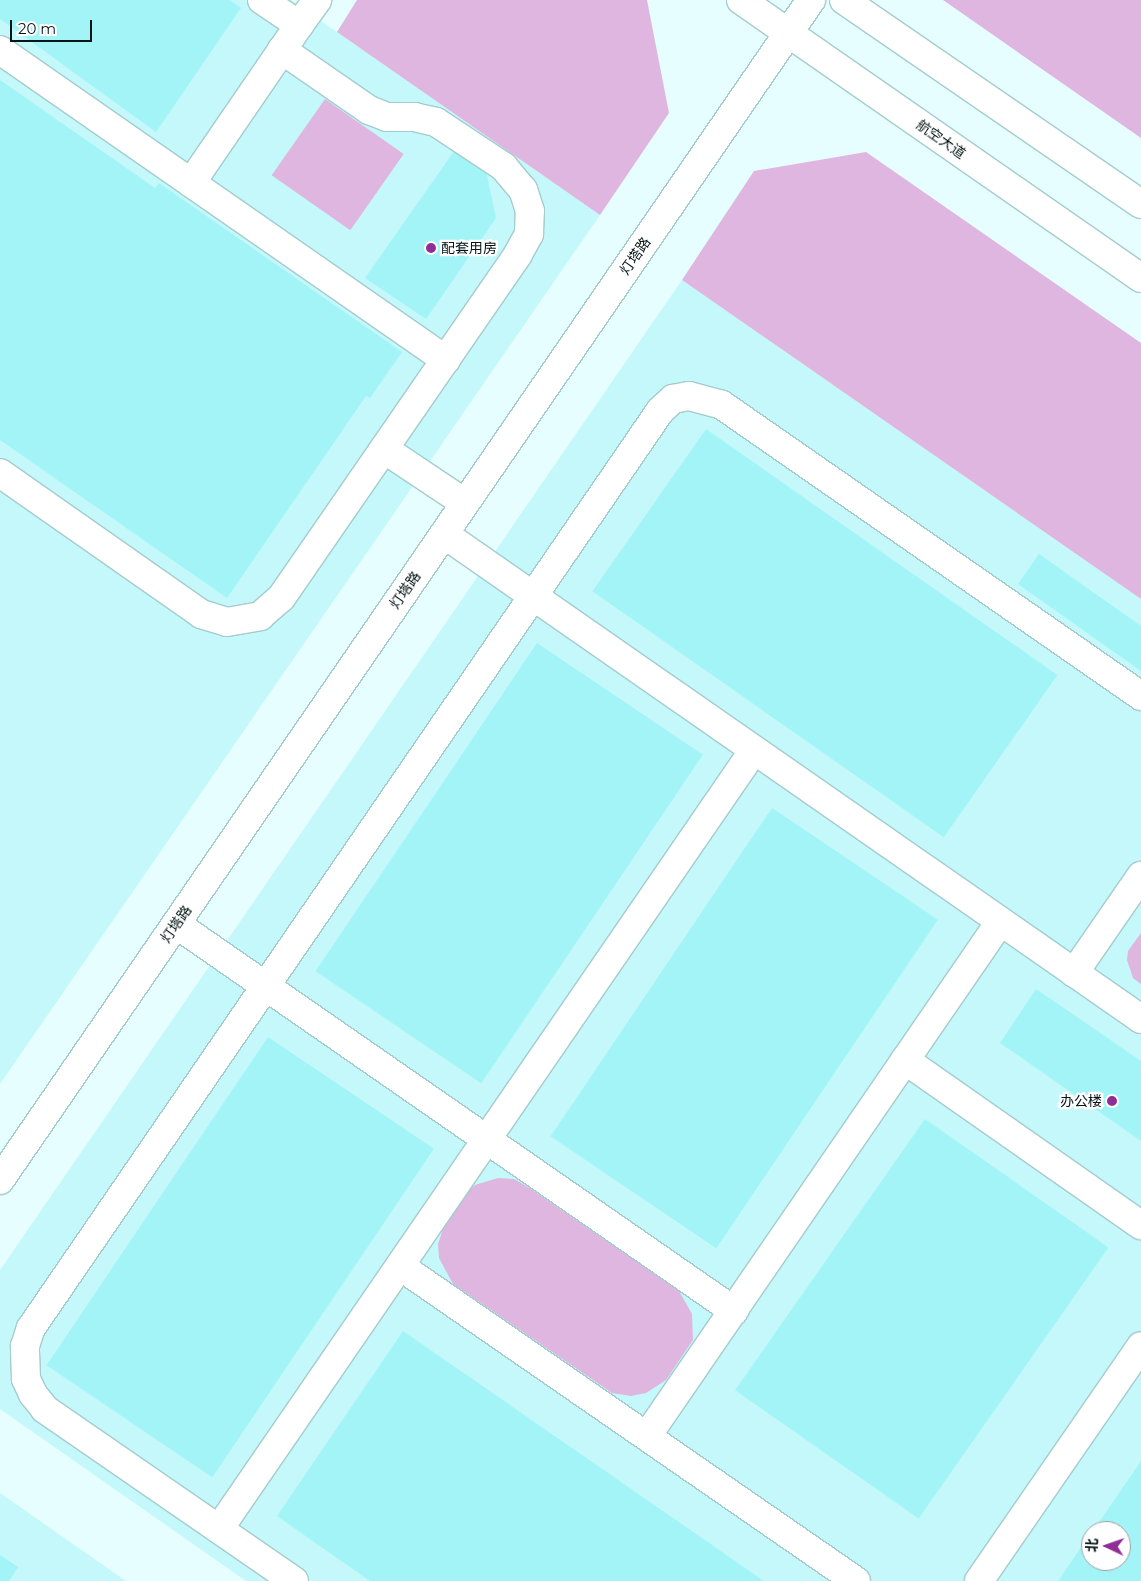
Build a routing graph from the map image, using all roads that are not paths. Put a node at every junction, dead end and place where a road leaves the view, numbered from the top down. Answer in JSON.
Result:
{"nodes":[{"id":1,"x":262,"y":0,"type":"edge"},
{"id":2,"x":317,"y":0,"type":"edge"},
{"id":3,"x":741,"y":0,"type":"edge"},
{"id":4,"x":811,"y":0,"type":"edge"},
{"id":5,"x":844,"y":0,"type":"edge"},
{"id":6,"x":299,"y":25,"type":"junction"},
{"id":7,"x":789,"y":33,"type":"junction"},
{"id":8,"x":0,"y":50,"type":"edge"},
{"id":9,"x":282,"y":50,"type":"junction"},
{"id":10,"x":191,"y":183,"type":"junction"},
{"id":11,"x":1141,"y":204,"type":"edge"},
{"id":12,"x":1141,"y":278,"type":"edge"},
{"id":13,"x":446,"y":360,"type":"junction"},
{"id":14,"x":384,"y":449,"type":"junction"},
{"id":15,"x":0,"y":473,"type":"edge"},
{"id":16,"x":465,"y":503,"type":"junction"},
{"id":17,"x":444,"y":534,"type":"junction"},
{"id":18,"x":533,"y":596,"type":"junction"},
{"id":19,"x":1141,"y":696,"type":"edge"},
{"id":20,"x":754,"y":750,"type":"junction"},
{"id":21,"x":1141,"y":876,"type":"edge"},
{"id":22,"x":1000,"y":922,"type":"junction"},
{"id":23,"x":176,"y":924,"type":"junction"},
{"id":24,"x":1074,"y":973,"type":"junction"},
{"id":25,"x":266,"y":986,"type":"junction"},
{"id":26,"x":1141,"y":1019,"type":"edge"},
{"id":27,"x":905,"y":1060,"type":"junction"},
{"id":28,"x":486,"y":1140,"type":"junction"},
{"id":29,"x":0,"y":1180,"type":"edge"},
{"id":30,"x":1141,"y":1225,"type":"edge"},
{"id":31,"x":400,"y":1266,"type":"junction"},
{"id":32,"x":734,"y":1311,"type":"junction"},
{"id":33,"x":1141,"y":1346,"type":"edge"},
{"id":34,"x":647,"y":1436,"type":"junction"},
{"id":35,"x":219,"y":1529,"type":"junction"},
{"id":36,"x":851,"y":1580,"type":"edge"},
{"id":37,"x":294,"y":1581,"type":"edge"},
{"id":38,"x":979,"y":1581,"type":"edge"}],
"edges":[{"from":1,"to":6,"type":"main road"},
{"from":2,"to":6,"type":"main road"},
{"from":3,"to":7,"type":"main road","name":"航空大道"},
{"from":4,"to":7,"type":"main road","name":"灯塔路"},
{"from":5,"to":11,"type":"main road"},
{"from":6,"to":9,"type":"main road"},
{"from":7,"to":12,"type":"main road","name":"航空大道"},
{"from":7,"to":16,"type":"main road","name":"灯塔路"},
{"from":8,"to":10,"type":"main road"},
{"from":9,"to":10,"type":"main road"},
{"from":9,"to":13,"type":"main road"},
{"from":10,"to":13,"type":"main road"},
{"from":13,"to":14,"type":"main road"},
{"from":14,"to":15,"type":"main road"},
{"from":14,"to":16,"type":"main road"},
{"from":16,"to":17,"type":"main road","name":"灯塔路"},
{"from":17,"to":18,"type":"main road"},
{"from":17,"to":23,"type":"main road","name":"灯塔路"},
{"from":18,"to":19,"type":"main road"},
{"from":18,"to":20,"type":"main road"},
{"from":18,"to":25,"type":"main road"},
{"from":20,"to":22,"type":"main road"},
{"from":20,"to":28,"type":"main road"},
{"from":21,"to":24,"type":"main road"},
{"from":22,"to":24,"type":"main road"},
{"from":22,"to":27,"type":"main road"},
{"from":23,"to":25,"type":"main road"},
{"from":23,"to":29,"type":"main road","name":"灯塔路"},
{"from":24,"to":26,"type":"main road"},
{"from":25,"to":28,"type":"main road"},
{"from":25,"to":35,"type":"main road"},
{"from":27,"to":30,"type":"main road"},
{"from":27,"to":32,"type":"main road"},
{"from":28,"to":31,"type":"main road"},
{"from":28,"to":32,"type":"main road"},
{"from":31,"to":34,"type":"main road"},
{"from":31,"to":35,"type":"main road"},
{"from":32,"to":34,"type":"main road"},
{"from":33,"to":38,"type":"main road"},
{"from":34,"to":36,"type":"main road"},
{"from":35,"to":37,"type":"main road"}]}
